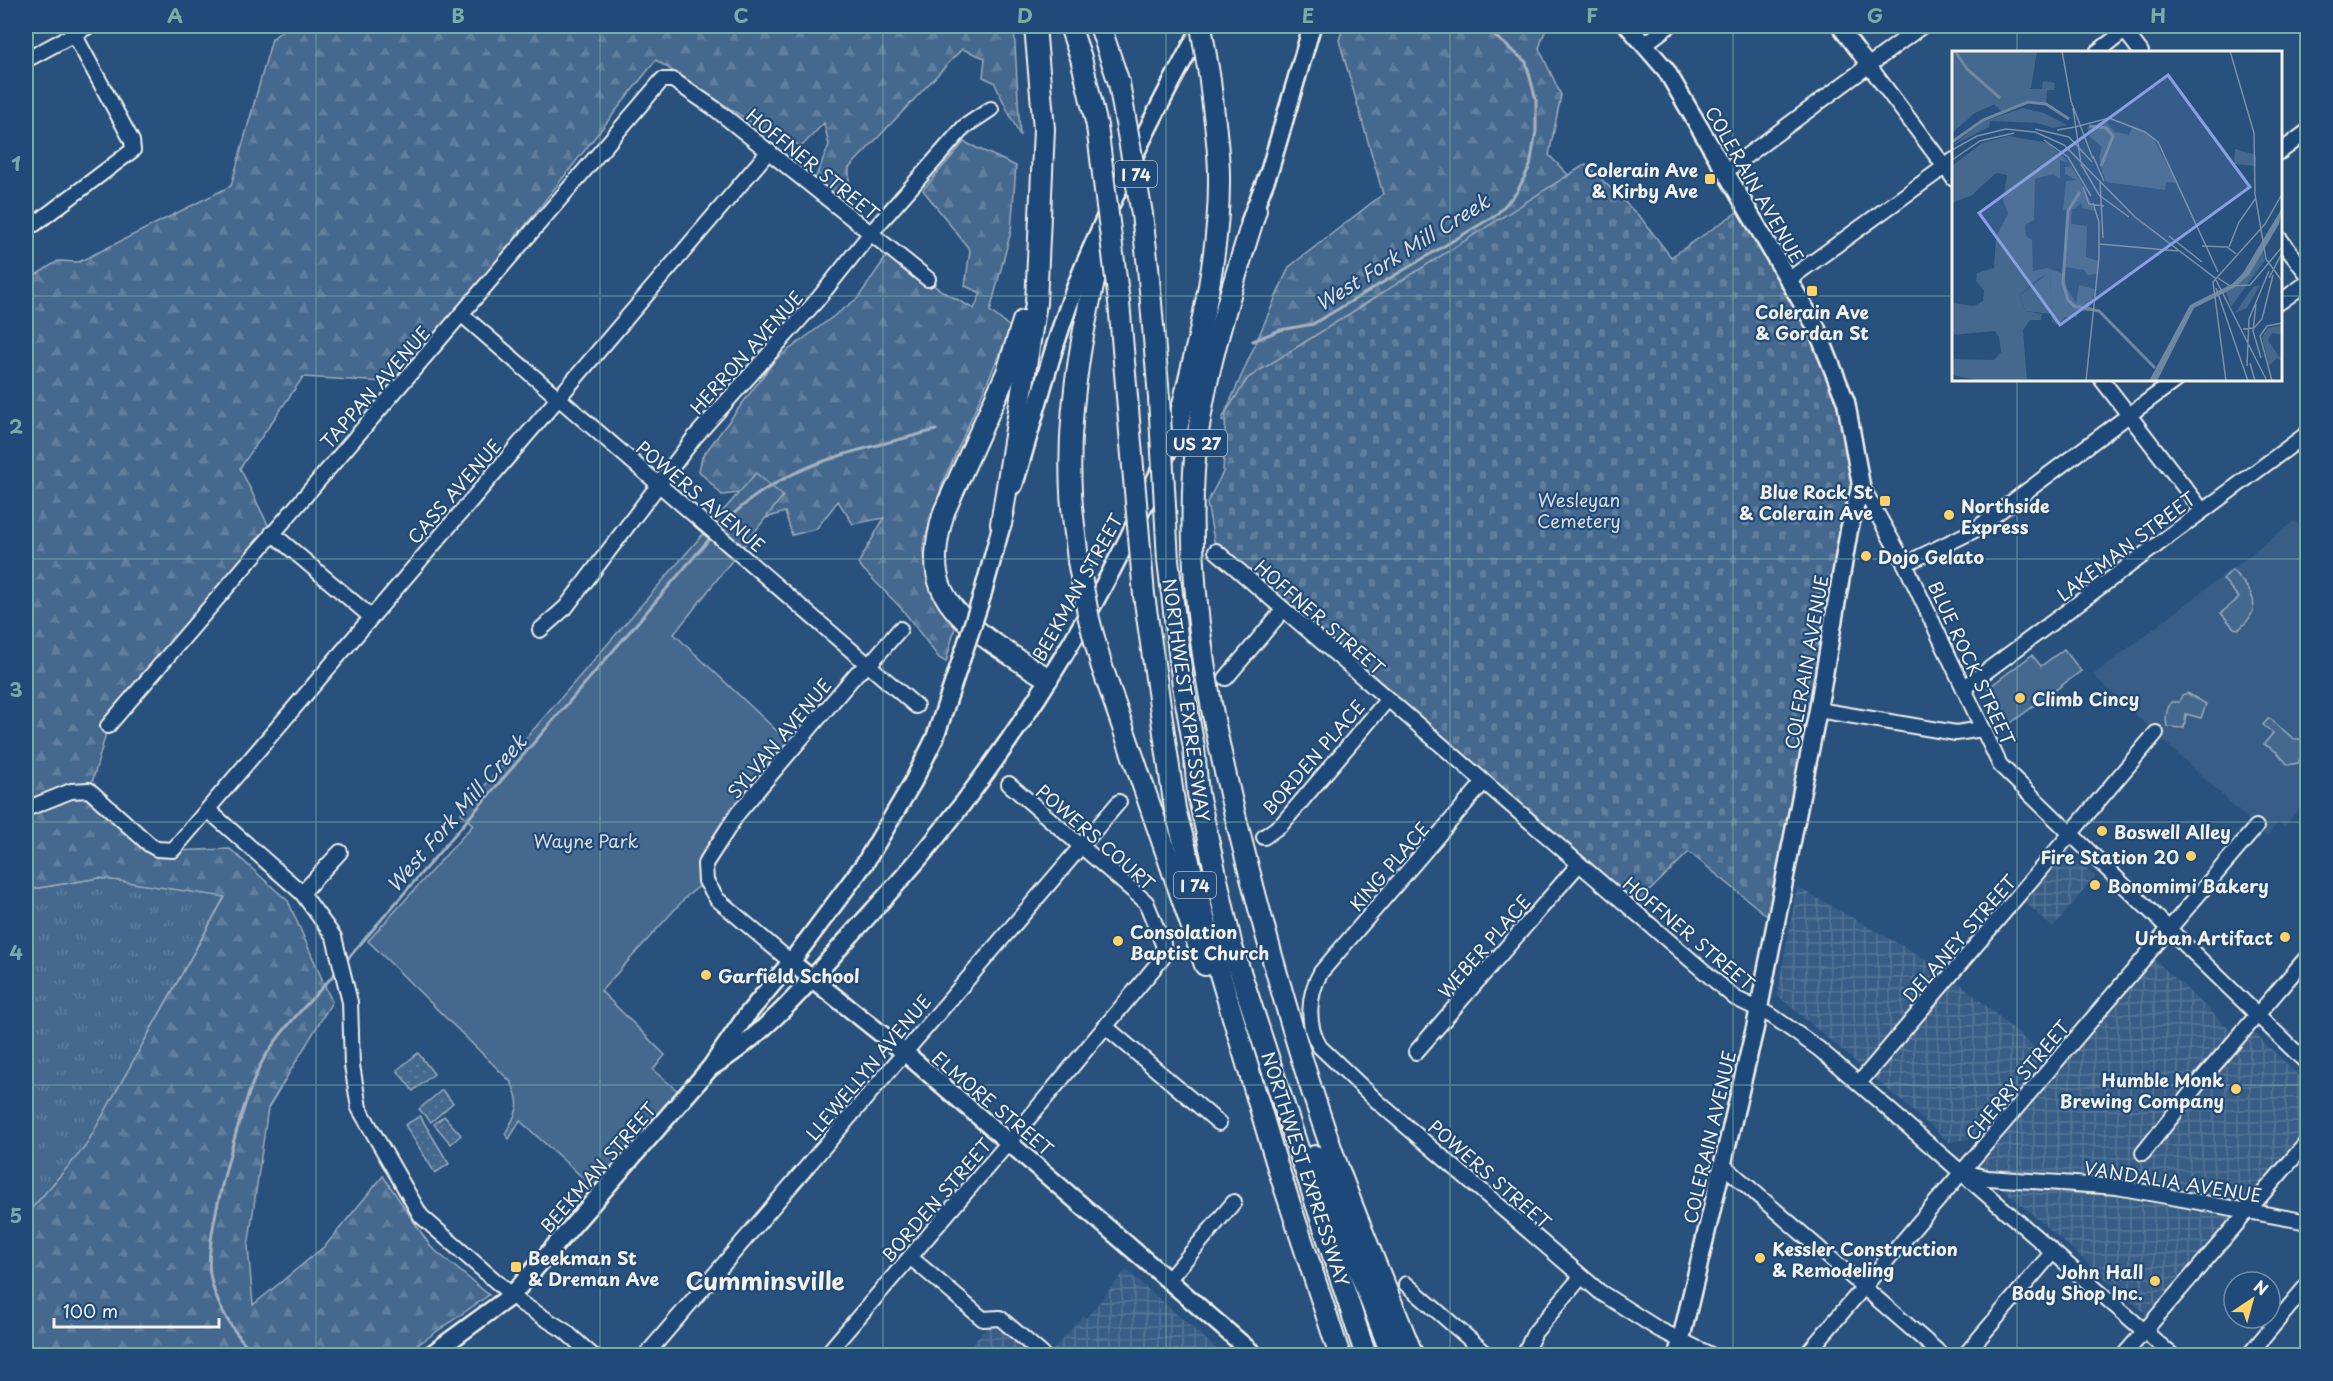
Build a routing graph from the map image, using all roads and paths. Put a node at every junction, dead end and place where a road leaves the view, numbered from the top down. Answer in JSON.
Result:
{"nodes":[{"id":1,"x":89,"y":26,"type":"edge"},
{"id":2,"x":1035,"y":26,"type":"edge"},
{"id":3,"x":1070,"y":26,"type":"edge"},
{"id":4,"x":1100,"y":26,"type":"edge"},
{"id":5,"x":1201,"y":26,"type":"edge"},
{"id":6,"x":1312,"y":26,"type":"edge"},
{"id":7,"x":1628,"y":26,"type":"edge"},
{"id":8,"x":1669,"y":26,"type":"edge"},
{"id":9,"x":1839,"y":26,"type":"edge"},
{"id":10,"x":1922,"y":26,"type":"edge"},
{"id":11,"x":2123,"y":28,"type":"edge"},
{"id":12,"x":74,"y":34,"type":"junction"},
{"id":13,"x":1645,"y":44,"type":"junction"},
{"id":14,"x":2098,"y":51,"type":"edge"},
{"id":15,"x":2140,"y":51,"type":"edge"},
{"id":16,"x":26,"y":60,"type":"edge"},
{"id":17,"x":1869,"y":65,"type":"junction"},
{"id":18,"x":673,"y":80,"type":"joint"},
{"id":19,"x":990,"y":109,"type":"dead end"},
{"id":20,"x":2307,"y":131,"type":"edge"},
{"id":21,"x":2282,"y":150,"type":"edge"},
{"id":22,"x":769,"y":151,"type":"junction"},
{"id":23,"x":1949,"y":164,"type":"edge"},
{"id":24,"x":1726,"y":171,"type":"junction"},
{"id":25,"x":1112,"y":205,"type":"junction"},
{"id":26,"x":1256,"y":210,"type":"junction"},
{"id":27,"x":26,"y":225,"type":"edge"},
{"id":28,"x":870,"y":234,"type":"junction"},
{"id":29,"x":2282,"y":242,"type":"edge"},
{"id":30,"x":1036,"y":269,"type":"junction"},
{"id":31,"x":2307,"y":275,"type":"edge"},
{"id":32,"x":928,"y":279,"type":"dead end"},
{"id":33,"x":1788,"y":280,"type":"junction"},
{"id":34,"x":2307,"y":282,"type":"edge"},
{"id":35,"x":2282,"y":301,"type":"edge"},
{"id":36,"x":461,"y":314,"type":"junction"},
{"id":37,"x":2104,"y":381,"type":"edge"},
{"id":38,"x":2175,"y":381,"type":"edge"},
{"id":39,"x":557,"y":398,"type":"junction"},
{"id":40,"x":2129,"y":414,"type":"junction"},
{"id":41,"x":1177,"y":429,"type":"junction"},
{"id":42,"x":2307,"y":433,"type":"edge"},
{"id":43,"x":1861,"y":485,"type":"junction"},
{"id":44,"x":659,"y":486,"type":"junction"},
{"id":45,"x":2202,"y":510,"type":"junction"},
{"id":46,"x":1001,"y":524,"type":"junction"},
{"id":47,"x":272,"y":533,"type":"junction"},
{"id":48,"x":1216,"y":552,"type":"dead end"},
{"id":49,"x":1905,"y":564,"type":"junction"},
{"id":50,"x":1283,"y":610,"type":"junction"},
{"id":51,"x":370,"y":616,"type":"junction"},
{"id":52,"x":900,"y":629,"type":"dead end"},
{"id":53,"x":540,"y":630,"type":"dead end"},
{"id":54,"x":869,"y":665,"type":"junction"},
{"id":55,"x":1048,"y":678,"type":"junction"},
{"id":56,"x":1226,"y":678,"type":"dead end"},
{"id":57,"x":1965,"y":687,"type":"junction"},
{"id":58,"x":1388,"y":699,"type":"junction"},
{"id":59,"x":916,"y":706,"type":"dead end"},
{"id":60,"x":1818,"y":710,"type":"junction"},
{"id":61,"x":108,"y":726,"type":"dead end"},
{"id":62,"x":1983,"y":729,"type":"junction"},
{"id":63,"x":2156,"y":733,"type":"dead end"},
{"id":64,"x":1484,"y":782,"type":"junction"},
{"id":65,"x":1009,"y":784,"type":"dead end"},
{"id":66,"x":1119,"y":802,"type":"dead end"},
{"id":67,"x":26,"y":809,"type":"edge"},
{"id":68,"x":208,"y":810,"type":"junction"},
{"id":69,"x":2256,"y":827,"type":"dead end"},
{"id":70,"x":2072,"y":834,"type":"junction"},
{"id":71,"x":1264,"y":837,"type":"dead end"},
{"id":72,"x":1081,"y":846,"type":"junction"},
{"id":73,"x":340,"y":852,"type":"dead end"},
{"id":74,"x":1579,"y":864,"type":"junction"},
{"id":75,"x":706,"y":881,"type":"joint"},
{"id":76,"x":302,"y":893,"type":"junction"},
{"id":77,"x":2169,"y":930,"type":"junction"},
{"id":78,"x":1164,"y":956,"type":"joint"},
{"id":79,"x":2307,"y":956,"type":"edge"},
{"id":80,"x":791,"y":962,"type":"junction"},
{"id":81,"x":1321,"y":972,"type":"joint"},
{"id":82,"x":814,"y":980,"type":"junction"},
{"id":83,"x":1758,"y":1010,"type":"junction"},
{"id":84,"x":2257,"y":1014,"type":"junction"},
{"id":85,"x":1106,"y":1028,"type":"junction"},
{"id":86,"x":904,"y":1052,"type":"junction"},
{"id":87,"x":1416,"y":1052,"type":"dead end"},
{"id":88,"x":1268,"y":1056,"type":"junction"},
{"id":89,"x":2307,"y":1064,"type":"edge"},
{"id":90,"x":710,"y":1068,"type":"junction"},
{"id":91,"x":1858,"y":1083,"type":"junction"},
{"id":92,"x":1219,"y":1123,"type":"dead end"},
{"id":93,"x":2307,"y":1141,"type":"edge"},
{"id":94,"x":1009,"y":1142,"type":"junction"},
{"id":95,"x":2143,"y":1153,"type":"dead end"},
{"id":96,"x":1723,"y":1165,"type":"junction"},
{"id":97,"x":1278,"y":1168,"type":"junction"},
{"id":98,"x":1962,"y":1172,"type":"junction"},
{"id":99,"x":1234,"y":1202,"type":"dead end"},
{"id":100,"x":2247,"y":1210,"type":"junction"},
{"id":101,"x":2307,"y":1222,"type":"edge"},
{"id":102,"x":1365,"y":1232,"type":"junction"},
{"id":103,"x":2052,"y":1253,"type":"junction"},
{"id":104,"x":910,"y":1257,"type":"junction"},
{"id":105,"x":1581,"y":1277,"type":"junction"},
{"id":106,"x":1169,"y":1279,"type":"junction"},
{"id":107,"x":1406,"y":1284,"type":"dead end"},
{"id":108,"x":2307,"y":1284,"type":"edge"},
{"id":109,"x":1864,"y":1287,"type":"junction"},
{"id":110,"x":512,"y":1295,"type":"junction"},
{"id":111,"x":2144,"y":1331,"type":"junction"},
{"id":112,"x":1679,"y":1348,"type":"edge"},
{"id":113,"x":1042,"y":1354,"type":"dead end"},
{"id":114,"x":429,"y":1356,"type":"edge"},
{"id":115,"x":593,"y":1356,"type":"edge"},
{"id":116,"x":645,"y":1356,"type":"edge"},
{"id":117,"x":825,"y":1356,"type":"edge"},
{"id":118,"x":1256,"y":1356,"type":"edge"},
{"id":119,"x":1340,"y":1356,"type":"edge"},
{"id":120,"x":1366,"y":1356,"type":"edge"},
{"id":121,"x":1392,"y":1356,"type":"edge"},
{"id":122,"x":1397,"y":1356,"type":"edge"},
{"id":123,"x":1413,"y":1356,"type":"edge"},
{"id":124,"x":1489,"y":1356,"type":"edge"},
{"id":125,"x":1523,"y":1356,"type":"edge"},
{"id":126,"x":1713,"y":1356,"type":"edge"},
{"id":127,"x":1805,"y":1356,"type":"edge"},
{"id":128,"x":1943,"y":1356,"type":"edge"},
{"id":129,"x":1964,"y":1356,"type":"edge"},
{"id":130,"x":2123,"y":1356,"type":"edge"},
{"id":131,"x":2173,"y":1356,"type":"edge"},
{"id":132,"x":2248,"y":1356,"type":"edge"}],
"edges":[{"from":1,"to":12,"type":"street"},
{"from":2,"to":30,"type":"highway"},
{"from":3,"to":97,"type":"highway","name":"NORTHWEST EXPRESSWAY","number":"I 74","bridge":true},
{"from":4,"to":88,"type":"highway","name":"NORTHWEST EXPRESSWAY","number":"I 74","bridge":true},
{"from":5,"to":25,"type":"main road","name":"BEEKMAN STREET"},
{"from":5,"to":41,"type":"highway","bridge":true},
{"from":6,"to":26,"type":"main road","name":"BEEKMAN STREET","number":"US 27"},
{"from":7,"to":13,"type":"main road","name":"COLERAIN AVENUE"},
{"from":8,"to":13,"type":"street"},
{"from":9,"to":17,"type":"street"},
{"from":10,"to":17,"type":"street"},
{"from":11,"to":14,"type":"street"},
{"from":11,"to":15,"type":"street"},
{"from":12,"to":16,"type":"street"},
{"from":12,"to":27,"type":"street"},
{"from":13,"to":24,"type":"main road","name":"COLERAIN AVENUE"},
{"from":17,"to":23,"type":"street"},
{"from":17,"to":24,"type":"street"},
{"from":18,"to":22,"type":"street","name":"HOFFNER STREET"},
{"from":18,"to":36,"type":"street","name":"TAPPAN AVENUE"},
{"from":19,"to":28,"type":"street","name":"HERRON AVENUE"},
{"from":20,"to":21,"type":"street"},
{"from":22,"to":28,"type":"street","name":"HOFFNER STREET"},
{"from":22,"to":39,"type":"street","name":"CASS AVENUE"},
{"from":23,"to":33,"type":"street"},
{"from":24,"to":33,"type":"main road","name":"COLERAIN AVENUE"},
{"from":25,"to":46,"type":"main road","name":"BEEKMAN STREET"},
{"from":25,"to":97,"type":"highway","bridge":true},
{"from":26,"to":41,"type":"main road","name":"BEEKMAN STREET"},
{"from":26,"to":102,"type":"highway","number":"US 27"},
{"from":28,"to":32,"type":"street","name":"HOFFNER STREET"},
{"from":28,"to":44,"type":"street","name":"HERRON AVENUE"},
{"from":29,"to":31,"type":"street"},
{"from":30,"to":46,"type":"highway"},
{"from":30,"to":55,"type":"highway"},
{"from":33,"to":43,"type":"main road","name":"COLERAIN AVENUE"},
{"from":34,"to":35,"type":"street"},
{"from":36,"to":39,"type":"street","name":"POWERS AVENUE"},
{"from":36,"to":47,"type":"street","name":"TAPPAN AVENUE"},
{"from":37,"to":40,"type":"street"},
{"from":38,"to":40,"type":"street"},
{"from":39,"to":44,"type":"street","name":"POWERS AVENUE"},
{"from":39,"to":51,"type":"street","name":"CASS AVENUE"},
{"from":40,"to":45,"type":"street"},
{"from":40,"to":49,"type":"street"},
{"from":41,"to":55,"type":"main road","name":"BEEKMAN STREET"},
{"from":42,"to":45,"type":"street","name":"LAKEMAN STREET"},
{"from":43,"to":49,"type":"street","name":"BLUE ROCK STREET"},
{"from":43,"to":60,"type":"main road","name":"COLERAIN AVENUE"},
{"from":44,"to":53,"type":"street","name":"HERRON AVENUE"},
{"from":44,"to":54,"type":"street","name":"POWERS AVENUE"},
{"from":45,"to":57,"type":"street","name":"LAKEMAN STREET"},
{"from":46,"to":80,"type":"main road","name":"BEEKMAN STREET","bridge":true},
{"from":47,"to":51,"type":"street"},
{"from":47,"to":61,"type":"street","name":"TAPPAN AVENUE"},
{"from":48,"to":50,"type":"street","name":"HOFFNER STREET"},
{"from":49,"to":57,"type":"street","name":"BLUE ROCK STREET"},
{"from":50,"to":56,"type":"street"},
{"from":50,"to":58,"type":"street","name":"HOFFNER STREET"},
{"from":51,"to":68,"type":"street","name":"CASS AVENUE"},
{"from":52,"to":54,"type":"street","name":"SYLVAN AVENUE"},
{"from":54,"to":59,"type":"street","name":"POWERS AVENUE"},
{"from":54,"to":75,"type":"street","name":"SYLVAN AVENUE"},
{"from":55,"to":82,"type":"main road","name":"BEEKMAN STREET"},
{"from":57,"to":62,"type":"street","name":"BLUE ROCK STREET"},
{"from":58,"to":64,"type":"street","name":"HOFFNER STREET"},
{"from":58,"to":71,"type":"street","name":"BORDEN PLACE"},
{"from":60,"to":62,"type":"street"},
{"from":60,"to":83,"type":"main road","name":"COLERAIN AVENUE"},
{"from":62,"to":70,"type":"street","name":"BLUE ROCK STREET"},
{"from":63,"to":70,"type":"street","name":"DELANEY STREET"},
{"from":64,"to":74,"type":"street","name":"HOFFNER STREET"},
{"from":64,"to":81,"type":"street","name":"KING PLACE"},
{"from":65,"to":72,"type":"street","name":"POWERS COURT"},
{"from":66,"to":72,"type":"street","name":"LLEWELLYN AVENUE"},
{"from":67,"to":68,"type":"street","name":"CASS AVENUE"},
{"from":68,"to":76,"type":"street"},
{"from":69,"to":77,"type":"street","name":"CHERRY STREET"},
{"from":70,"to":77,"type":"street","name":"BLUE ROCK STREET"},
{"from":70,"to":91,"type":"street","name":"DELANEY STREET"},
{"from":72,"to":78,"type":"street","name":"POWERS COURT"},
{"from":72,"to":86,"type":"street","name":"LLEWELLYN AVENUE"},
{"from":73,"to":76,"type":"street"},
{"from":74,"to":83,"type":"street","name":"HOFFNER STREET"},
{"from":74,"to":87,"type":"street","name":"WEBER PLACE"},
{"from":75,"to":80,"type":"street","name":"ELMORE STREET"},
{"from":76,"to":110,"type":"street"},
{"from":77,"to":84,"type":"street","name":"BLUE ROCK STREET"},
{"from":77,"to":98,"type":"street","name":"CHERRY STREET"},
{"from":78,"to":85,"type":"street","name":"BORDEN STREET"},
{"from":79,"to":84,"type":"street"},
{"from":80,"to":82,"type":"main road","name":"ELMORE STREET"},
{"from":80,"to":90,"type":"main road","name":"BEEKMAN STREET"},
{"from":81,"to":105,"type":"street","name":"POWERS STREET"},
{"from":82,"to":86,"type":"main road","name":"ELMORE STREET"},
{"from":82,"to":90,"type":"main road","name":"BEEKMAN STREET"},
{"from":83,"to":91,"type":"street","name":"HOFFNER STREET"},
{"from":83,"to":96,"type":"main road","name":"COLERAIN AVENUE"},
{"from":84,"to":89,"type":"street","name":"BLUE ROCK STREET"},
{"from":84,"to":95,"type":"street"},
{"from":85,"to":92,"type":"street"},
{"from":85,"to":94,"type":"street","name":"BORDEN STREET"},
{"from":86,"to":94,"type":"main road","name":"ELMORE STREET"},
{"from":86,"to":116,"type":"street","name":"LLEWELLYN AVENUE"},
{"from":88,"to":120,"type":"highway","name":"NORTHWEST EXPRESSWAY","number":"I 74"},
{"from":88,"to":121,"type":"highway"},
{"from":90,"to":110,"type":"main road","name":"BEEKMAN STREET"},
{"from":91,"to":98,"type":"street","name":"HOFFNER STREET"},
{"from":93,"to":100,"type":"street"},
{"from":94,"to":104,"type":"street","name":"BORDEN STREET"},
{"from":94,"to":106,"type":"main road","name":"ELMORE STREET"},
{"from":96,"to":109,"type":"street"},
{"from":96,"to":112,"type":"main road","name":"COLERAIN AVENUE"},
{"from":97,"to":119,"type":"highway","name":"NORTHWEST EXPRESSWAY","number":"I 74"},
{"from":98,"to":100,"type":"street","name":"VANDALIA AVENUE"},
{"from":98,"to":103,"type":"street","name":"HOFFNER STREET"},
{"from":98,"to":109,"type":"street","name":"CHERRY STREET"},
{"from":99,"to":106,"type":"street"},
{"from":100,"to":101,"type":"street","name":"VANDALIA AVENUE"},
{"from":100,"to":111,"type":"street"},
{"from":102,"to":122,"type":"highway"},
{"from":102,"to":123,"type":"highway"},
{"from":103,"to":111,"type":"street","name":"HOFFNER STREET"},
{"from":103,"to":129,"type":"street"},
{"from":104,"to":113,"type":"street"},
{"from":104,"to":117,"type":"street","name":"BORDEN STREET"},
{"from":105,"to":112,"type":"street","name":"POWERS STREET"},
{"from":105,"to":125,"type":"street"},
{"from":106,"to":118,"type":"main road","name":"ELMORE STREET"},
{"from":107,"to":124,"type":"street"},
{"from":108,"to":132,"type":"street"},
{"from":109,"to":127,"type":"street","name":"CHERRY STREET"},
{"from":109,"to":128,"type":"street"},
{"from":110,"to":114,"type":"main road","name":"BEEKMAN STREET"},
{"from":110,"to":115,"type":"street"},
{"from":111,"to":130,"type":"street"},
{"from":111,"to":131,"type":"street","name":"HOFFNER STREET"},
{"from":112,"to":126,"type":"street","name":"POWERS STREET"}]}
